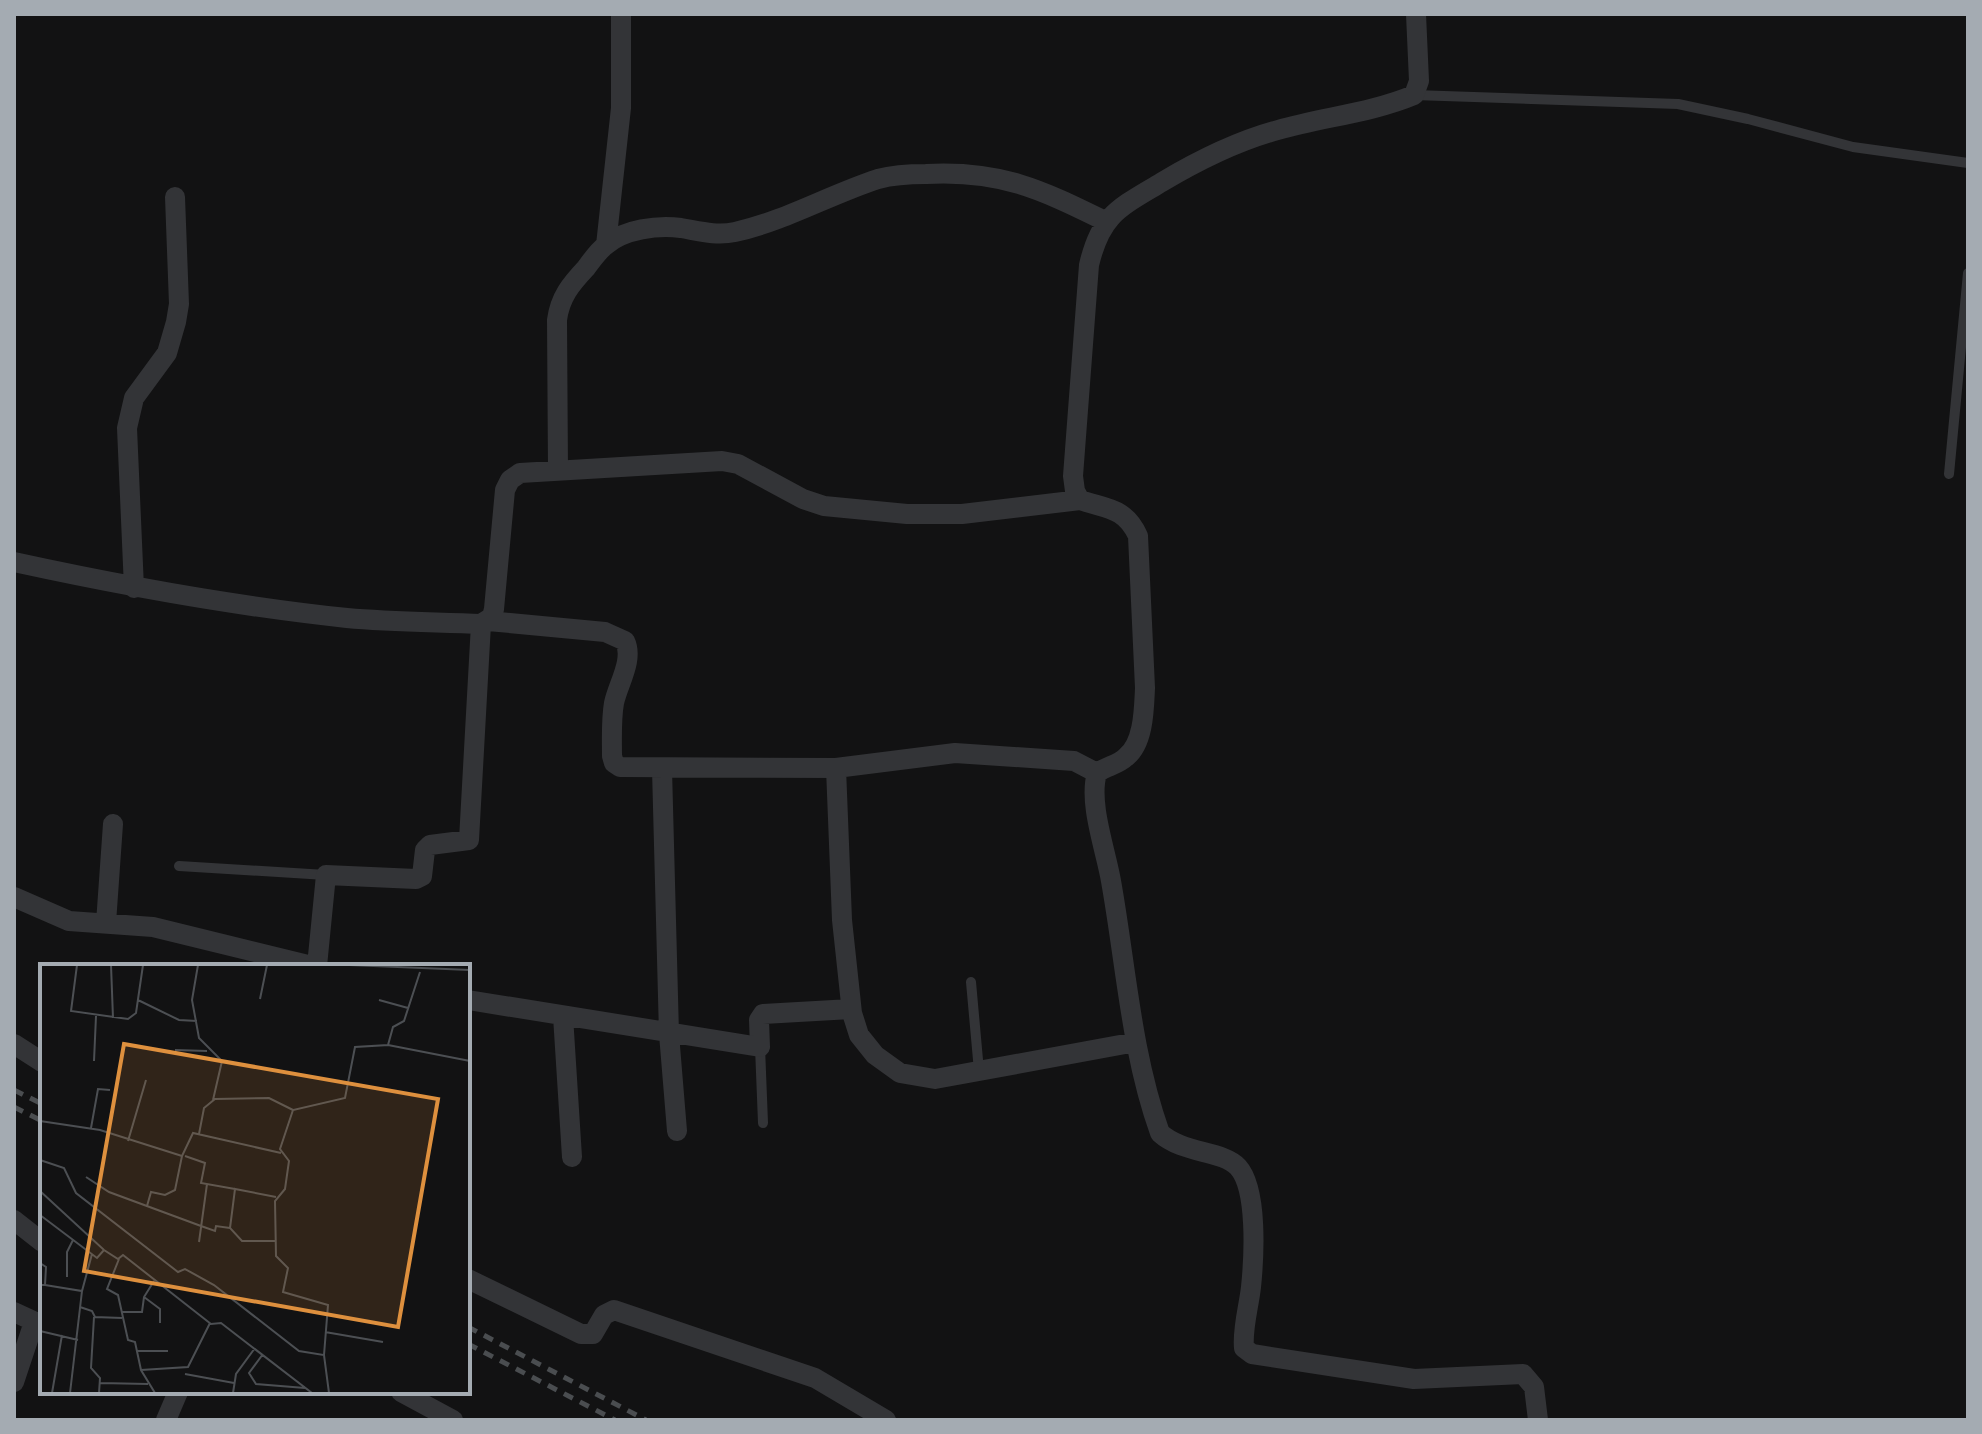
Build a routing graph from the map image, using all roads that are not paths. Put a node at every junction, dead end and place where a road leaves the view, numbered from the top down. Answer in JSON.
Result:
{"nodes":[{"id":1,"x":621,"y":14,"type":"edge"},
{"id":2,"x":1416,"y":14,"type":"edge"},
{"id":3,"x":1414,"y":95,"type":"junction"},
{"id":4,"x":1968,"y":163,"type":"edge"},
{"id":5,"x":175,"y":197,"type":"dead end"},
{"id":6,"x":1105,"y":221,"type":"junction"},
{"id":7,"x":606,"y":245,"type":"junction"},
{"id":8,"x":1968,"y":273,"type":"edge"},
{"id":9,"x":558,"y":471,"type":"junction"},
{"id":10,"x":1949,"y":474,"type":"dead end"},
{"id":11,"x":1080,"y":500,"type":"junction"},
{"id":12,"x":14,"y":562,"type":"edge"},
{"id":13,"x":134,"y":588,"type":"junction"},
{"id":14,"x":485,"y":622,"type":"junction"},
{"id":15,"x":836,"y":768,"type":"junction"},
{"id":16,"x":662,"y":769,"type":"junction"},
{"id":17,"x":1097,"y":773,"type":"junction"},
{"id":18,"x":113,"y":824,"type":"dead end"},
{"id":19,"x":179,"y":866,"type":"dead end"},
{"id":20,"x":326,"y":875,"type":"junction"},
{"id":21,"x":14,"y":897,"type":"edge"},
{"id":22,"x":106,"y":923,"type":"junction"},
{"id":23,"x":306,"y":964,"type":"edge"},
{"id":24,"x":314,"y":964,"type":"edge"},
{"id":25,"x":971,"y":982,"type":"dead end"},
{"id":26,"x":470,"y":1000,"type":"edge"},
{"id":27,"x":851,"y":1009,"type":"junction"},
{"id":28,"x":563,"y":1016,"type":"junction"},
{"id":29,"x":669,"y":1034,"type":"junction"},
{"id":30,"x":1136,"y":1042,"type":"junction"},
{"id":31,"x":14,"y":1044,"type":"edge"},
{"id":32,"x":760,"y":1047,"type":"junction"},
{"id":33,"x":40,"y":1061,"type":"edge"},
{"id":34,"x":979,"y":1071,"type":"junction"},
{"id":35,"x":763,"y":1123,"type":"dead end"},
{"id":36,"x":677,"y":1131,"type":"dead end"},
{"id":37,"x":572,"y":1157,"type":"dead end"},
{"id":38,"x":14,"y":1220,"type":"edge"},
{"id":39,"x":40,"y":1240,"type":"edge"},
{"id":40,"x":470,"y":1280,"type":"edge"},
{"id":41,"x":14,"y":1312,"type":"edge"},
{"id":42,"x":38,"y":1324,"type":"edge"},
{"id":43,"x":14,"y":1382,"type":"edge"},
{"id":44,"x":177,"y":1394,"type":"edge"},
{"id":45,"x":404,"y":1394,"type":"edge"},
{"id":46,"x":446,"y":1418,"type":"edge"},
{"id":47,"x":166,"y":1420,"type":"edge"},
{"id":48,"x":886,"y":1420,"type":"edge"},
{"id":49,"x":1538,"y":1420,"type":"edge"}],
"edges":[{"from":1,"to":7,"type":"street"},
{"from":2,"to":3,"type":"street"},
{"from":3,"to":4,"type":"lane"},
{"from":3,"to":6,"type":"street"},
{"from":5,"to":13,"type":"street"},
{"from":6,"to":7,"type":"street"},
{"from":6,"to":11,"type":"street"},
{"from":7,"to":9,"type":"street"},
{"from":8,"to":10,"type":"lane"},
{"from":9,"to":11,"type":"street"},
{"from":9,"to":14,"type":"street"},
{"from":11,"to":17,"type":"street"},
{"from":12,"to":13,"type":"street"},
{"from":13,"to":14,"type":"street"},
{"from":14,"to":16,"type":"street"},
{"from":14,"to":20,"type":"street"},
{"from":15,"to":16,"type":"street"},
{"from":15,"to":17,"type":"street"},
{"from":15,"to":27,"type":"street"},
{"from":16,"to":29,"type":"street"},
{"from":17,"to":30,"type":"street"},
{"from":18,"to":22,"type":"street"},
{"from":19,"to":20,"type":"lane"},
{"from":20,"to":24,"type":"street"},
{"from":21,"to":22,"type":"street"},
{"from":22,"to":23,"type":"street"},
{"from":25,"to":34,"type":"lane"},
{"from":26,"to":28,"type":"street"},
{"from":27,"to":32,"type":"street"},
{"from":27,"to":34,"type":"street"},
{"from":28,"to":29,"type":"street"},
{"from":28,"to":37,"type":"street"},
{"from":29,"to":32,"type":"street"},
{"from":29,"to":36,"type":"street"},
{"from":30,"to":34,"type":"street"},
{"from":30,"to":49,"type":"street"},
{"from":31,"to":33,"type":"street"},
{"from":32,"to":35,"type":"lane"},
{"from":38,"to":39,"type":"street"},
{"from":40,"to":48,"type":"street"},
{"from":41,"to":42,"type":"street"},
{"from":42,"to":43,"type":"street"},
{"from":44,"to":47,"type":"street"},
{"from":45,"to":46,"type":"street"}]}
